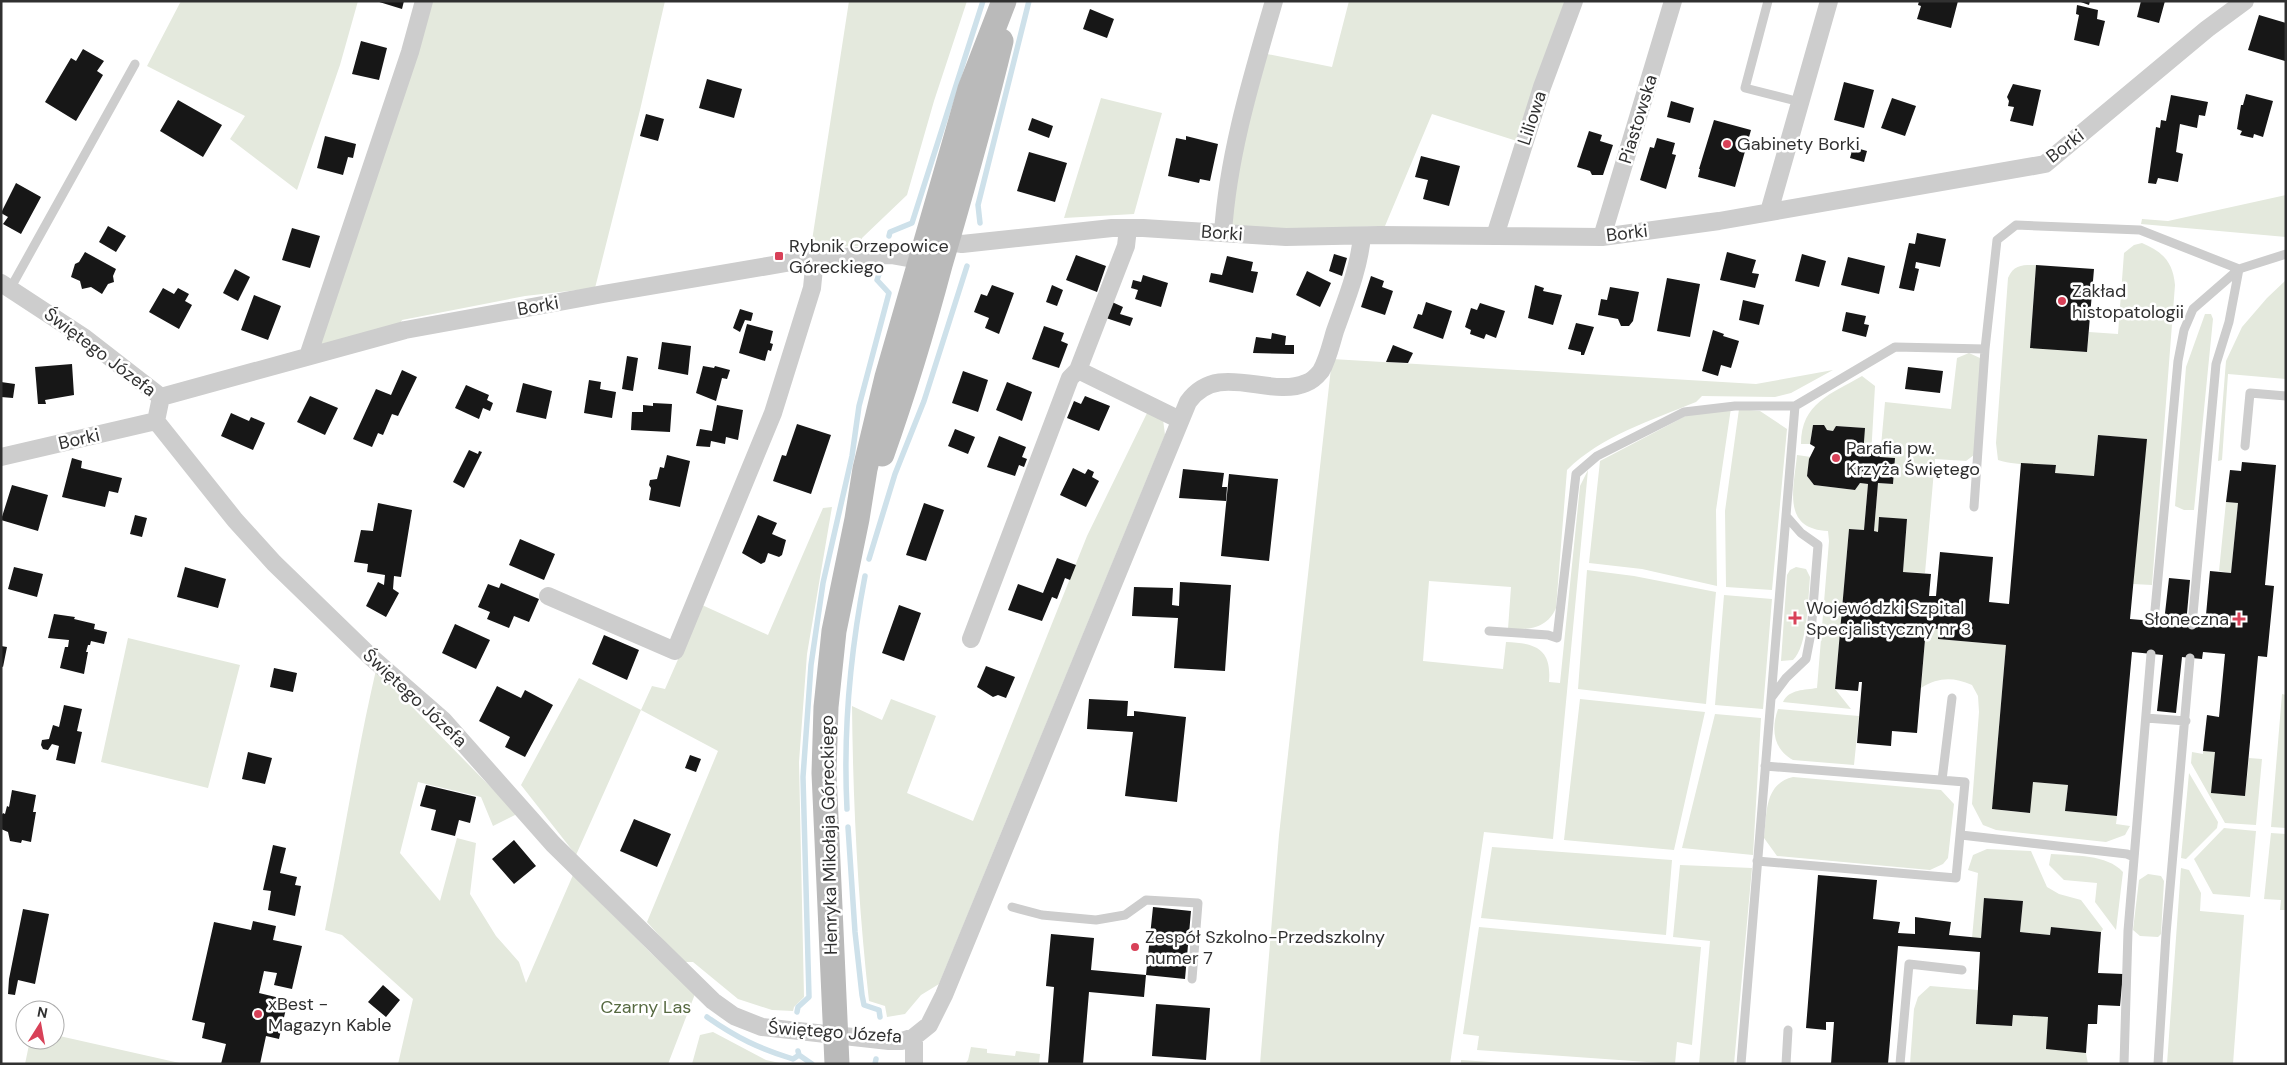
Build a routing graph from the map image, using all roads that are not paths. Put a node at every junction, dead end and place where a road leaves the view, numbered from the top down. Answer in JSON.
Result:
{"nodes":[{"id":1,"x":424,"y":1,"type":"edge"},
{"id":2,"x":1006,"y":1,"type":"edge"},
{"id":3,"x":1274,"y":1,"type":"edge"},
{"id":4,"x":1574,"y":1,"type":"edge"},
{"id":5,"x":1673,"y":1,"type":"edge"},
{"id":6,"x":1768,"y":1,"type":"edge"},
{"id":7,"x":1829,"y":1,"type":"edge"},
{"id":8,"x":2244,"y":1,"type":"edge"},
{"id":9,"x":135,"y":64,"type":"dead end"},
{"id":10,"x":1800,"y":102,"type":"junction"},
{"id":11,"x":1770,"y":212,"type":"junction"},
{"id":12,"x":1128,"y":228,"type":"junction"},
{"id":13,"x":1223,"y":233,"type":"junction"},
{"id":14,"x":1362,"y":236,"type":"junction"},
{"id":15,"x":1495,"y":236,"type":"junction"},
{"id":16,"x":1602,"y":237,"type":"junction"},
{"id":17,"x":934,"y":251,"type":"junction"},
{"id":18,"x":2286,"y":254,"type":"edge"},
{"id":19,"x":815,"y":258,"type":"junction"},
{"id":20,"x":2239,"y":269,"type":"junction"},
{"id":21,"x":6,"y":286,"type":"edge"},
{"id":22,"x":1984,"y":349,"type":"junction"},
{"id":23,"x":308,"y":356,"type":"junction"},
{"id":24,"x":1078,"y":370,"type":"junction"},
{"id":25,"x":2286,"y":396,"type":"edge"},
{"id":26,"x":161,"y":397,"type":"junction"},
{"id":27,"x":1795,"y":406,"type":"junction"},
{"id":28,"x":1180,"y":420,"type":"junction"},
{"id":29,"x":156,"y":421,"type":"junction"},
{"id":30,"x":2245,"y":446,"type":"dead end"},
{"id":31,"x":1,"y":457,"type":"edge"},
{"id":32,"x":1974,"y":507,"type":"dead end"},
{"id":33,"x":1786,"y":516,"type":"junction"},
{"id":34,"x":548,"y":596,"type":"dead end"},
{"id":35,"x":2154,"y":621,"type":"dead end"},
{"id":36,"x":2192,"y":625,"type":"dead end"},
{"id":37,"x":1489,"y":631,"type":"dead end"},
{"id":38,"x":970,"y":639,"type":"dead end"},
{"id":39,"x":2151,"y":654,"type":"dead end"},
{"id":40,"x":2190,"y":658,"type":"dead end"},
{"id":41,"x":1771,"y":698,"type":"junction"},
{"id":42,"x":1952,"y":698,"type":"dead end"},
{"id":43,"x":2146,"y":718,"type":"junction"},
{"id":44,"x":2186,"y":721,"type":"junction"},
{"id":45,"x":1765,"y":766,"type":"junction"},
{"id":46,"x":1942,"y":780,"type":"junction"},
{"id":47,"x":1960,"y":835,"type":"junction"},
{"id":48,"x":2134,"y":857,"type":"junction"},
{"id":49,"x":1757,"y":861,"type":"junction"},
{"id":50,"x":1012,"y":908,"type":"dead end"},
{"id":51,"x":1962,"y":970,"type":"dead end"},
{"id":52,"x":1192,"y":979,"type":"dead end"},
{"id":53,"x":1788,"y":1030,"type":"dead end"},
{"id":54,"x":836,"y":1036,"type":"junction"},
{"id":55,"x":914,"y":1037,"type":"junction"},
{"id":56,"x":837,"y":1064,"type":"edge"},
{"id":57,"x":914,"y":1064,"type":"edge"},
{"id":58,"x":1740,"y":1064,"type":"edge"},
{"id":59,"x":1786,"y":1064,"type":"edge"},
{"id":60,"x":1900,"y":1064,"type":"edge"},
{"id":61,"x":2124,"y":1064,"type":"edge"},
{"id":62,"x":2158,"y":1064,"type":"edge"}],
"edges":[{"from":1,"to":23,"type":"street"},
{"from":2,"to":17,"type":"main road","name":"Henryka Mikołaja Góreckiego"},
{"from":3,"to":13,"type":"street"},
{"from":4,"to":15,"type":"street","name":"Liliowa"},
{"from":5,"to":16,"type":"street","name":"Piastowska"},
{"from":6,"to":10,"type":"lane"},
{"from":7,"to":10,"type":"street"},
{"from":8,"to":11,"type":"street","name":"Borki"},
{"from":9,"to":21,"type":"lane"},
{"from":10,"to":11,"type":"street"},
{"from":11,"to":16,"type":"street","name":"Borki"},
{"from":12,"to":13,"type":"street","name":"Borki"},
{"from":12,"to":17,"type":"street","name":"Borki"},
{"from":12,"to":24,"type":"street"},
{"from":13,"to":14,"type":"street","name":"Borki"},
{"from":14,"to":15,"type":"street","name":"Borki"},
{"from":14,"to":28,"type":"street"},
{"from":15,"to":16,"type":"street","name":"Borki"},
{"from":17,"to":19,"type":"street","name":"Borki"},
{"from":17,"to":54,"type":"main road","name":"Henryka Mikołaja Góreckiego"},
{"from":18,"to":20,"type":"lane"},
{"from":19,"to":23,"type":"street","name":"Borki"},
{"from":19,"to":34,"type":"street"},
{"from":20,"to":22,"type":"lane"},
{"from":20,"to":35,"type":"lane"},
{"from":20,"to":36,"type":"lane"},
{"from":21,"to":26,"type":"street","name":"Świętego Józefa"},
{"from":22,"to":27,"type":"lane"},
{"from":22,"to":32,"type":"lane"},
{"from":23,"to":26,"type":"street","name":"Borki"},
{"from":24,"to":28,"type":"street"},
{"from":24,"to":38,"type":"street"},
{"from":25,"to":30,"type":"lane"},
{"from":26,"to":29,"type":"street","name":"Świętego Józefa"},
{"from":27,"to":33,"type":"lane"},
{"from":27,"to":37,"type":"lane"},
{"from":28,"to":55,"type":"street"},
{"from":29,"to":31,"type":"street","name":"Borki"},
{"from":29,"to":54,"type":"street","name":"Świętego Józefa"},
{"from":33,"to":41,"type":"lane"},
{"from":33,"to":41,"type":"lane"},
{"from":39,"to":43,"type":"lane"},
{"from":40,"to":44,"type":"lane"},
{"from":41,"to":45,"type":"lane"},
{"from":42,"to":46,"type":"lane"},
{"from":43,"to":44,"type":"lane"},
{"from":43,"to":48,"type":"lane"},
{"from":44,"to":62,"type":"lane"},
{"from":45,"to":46,"type":"lane"},
{"from":45,"to":49,"type":"lane"},
{"from":46,"to":47,"type":"lane"},
{"from":47,"to":48,"type":"lane"},
{"from":47,"to":49,"type":"lane"},
{"from":48,"to":61,"type":"lane"},
{"from":49,"to":58,"type":"lane"},
{"from":50,"to":52,"type":"lane"},
{"from":51,"to":60,"type":"lane"},
{"from":53,"to":59,"type":"lane"},
{"from":54,"to":55,"type":"street","name":"Świętego Józefa"},
{"from":54,"to":56,"type":"main road","name":"Henryka Mikołaja Góreckiego"},
{"from":55,"to":57,"type":"street","name":"Świętego Józefa"}]}
